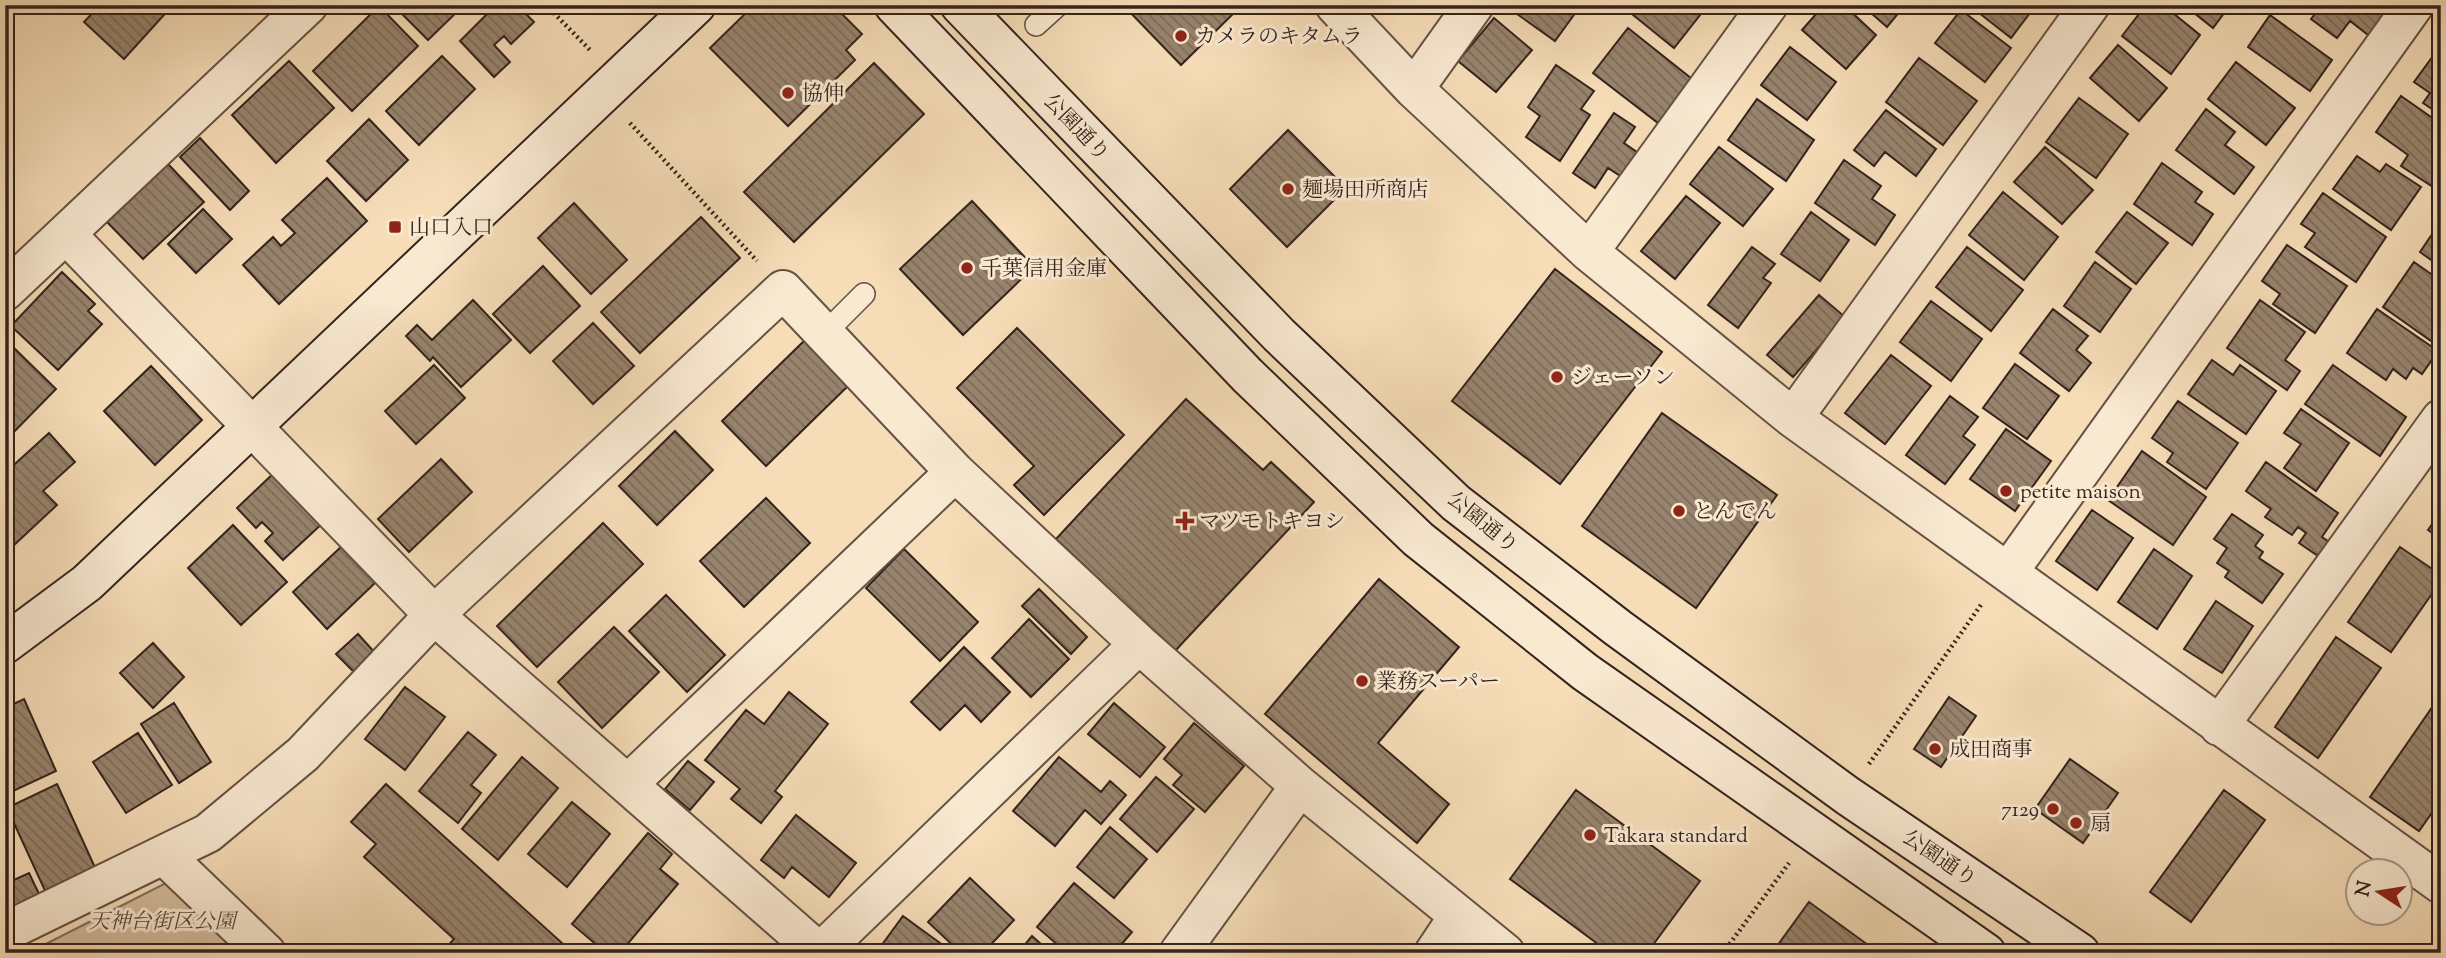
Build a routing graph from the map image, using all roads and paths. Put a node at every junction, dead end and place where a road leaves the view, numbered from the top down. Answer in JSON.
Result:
{"nodes":[{"id":1,"x":307,"y":5,"type":"edge"},
{"id":2,"x":546,"y":5,"type":"edge"},
{"id":3,"x":696,"y":5,"type":"edge"},
{"id":4,"x":894,"y":5,"type":"edge"},
{"id":5,"x":960,"y":5,"type":"edge"},
{"id":6,"x":1058,"y":5,"type":"edge"},
{"id":7,"x":1335,"y":5,"type":"edge"},
{"id":8,"x":1474,"y":5,"type":"edge"},
{"id":9,"x":1768,"y":5,"type":"edge"},
{"id":10,"x":2090,"y":5,"type":"edge"},
{"id":11,"x":2414,"y":5,"type":"edge"},
{"id":12,"x":1036,"y":25,"type":"dead end"},
{"id":13,"x":598,"y":59,"type":"dead end"},
{"id":14,"x":1414,"y":89,"type":"junction"},
{"id":15,"x":628,"y":120,"type":"dead end"},
{"id":16,"x":66,"y":234,"type":"junction"},
{"id":17,"x":1589,"y":252,"type":"junction"},
{"id":18,"x":783,"y":290,"type":"junction"},
{"id":19,"x":5,"y":292,"type":"edge"},
{"id":20,"x":864,"y":294,"type":"dead end"},
{"id":21,"x":824,"y":334,"type":"junction"},
{"id":22,"x":1793,"y":418,"type":"junction"},
{"id":23,"x":2441,"y":419,"type":"edge"},
{"id":24,"x":251,"y":427,"type":"junction"},
{"id":25,"x":955,"y":472,"type":"junction"},
{"id":26,"x":2007,"y":571,"type":"junction"},
{"id":27,"x":434,"y":615,"type":"junction"},
{"id":28,"x":5,"y":643,"type":"edge"},
{"id":29,"x":1139,"y":644,"type":"junction"},
{"id":30,"x":2220,"y":726,"type":"junction"},
{"id":31,"x":1866,"y":767,"type":"dead end"},
{"id":32,"x":628,"y":784,"type":"junction"},
{"id":33,"x":1300,"y":786,"type":"junction"},
{"id":34,"x":165,"y":856,"type":"junction"},
{"id":35,"x":1794,"y":856,"type":"dead end"},
{"id":36,"x":2439,"y":878,"type":"edge"},
{"id":37,"x":1458,"y":917,"type":"junction"},
{"id":38,"x":5,"y":932,"type":"edge"},
{"id":39,"x":266,"y":953,"type":"edge"},
{"id":40,"x":820,"y":953,"type":"edge"},
{"id":41,"x":1179,"y":953,"type":"edge"},
{"id":42,"x":1434,"y":953,"type":"edge"},
{"id":43,"x":1505,"y":953,"type":"edge"},
{"id":44,"x":1723,"y":953,"type":"edge"},
{"id":45,"x":1986,"y":953,"type":"edge"},
{"id":46,"x":2080,"y":953,"type":"edge"}],
"edges":[{"from":1,"to":16,"type":"street"},
{"from":2,"to":13,"type":"path"},
{"from":3,"to":24,"type":"street"},
{"from":4,"to":45,"type":"street"},
{"from":5,"to":46,"type":"street","name":"公園通り"},
{"from":6,"to":12,"type":"lane"},
{"from":7,"to":14,"type":"street"},
{"from":8,"to":14,"type":"street"},
{"from":9,"to":17,"type":"street"},
{"from":10,"to":22,"type":"street"},
{"from":11,"to":26,"type":"street"},
{"from":14,"to":17,"type":"street"},
{"from":15,"to":18,"type":"path"},
{"from":16,"to":19,"type":"street"},
{"from":16,"to":24,"type":"street"},
{"from":17,"to":22,"type":"street"},
{"from":18,"to":21,"type":"street"},
{"from":18,"to":27,"type":"street"},
{"from":20,"to":21,"type":"lane"},
{"from":21,"to":25,"type":"street"},
{"from":22,"to":26,"type":"street"},
{"from":23,"to":30,"type":"street"},
{"from":24,"to":27,"type":"street"},
{"from":24,"to":28,"type":"street"},
{"from":25,"to":29,"type":"street"},
{"from":25,"to":32,"type":"street"},
{"from":26,"to":30,"type":"street"},
{"from":26,"to":31,"type":"path"},
{"from":27,"to":32,"type":"street"},
{"from":27,"to":34,"type":"street"},
{"from":29,"to":33,"type":"street"},
{"from":29,"to":40,"type":"street"},
{"from":30,"to":36,"type":"street"},
{"from":32,"to":40,"type":"street"},
{"from":33,"to":37,"type":"street"},
{"from":33,"to":41,"type":"street"},
{"from":34,"to":38,"type":"street"},
{"from":34,"to":39,"type":"street"},
{"from":35,"to":44,"type":"path"},
{"from":37,"to":42,"type":"street"},
{"from":37,"to":43,"type":"street"}]}
